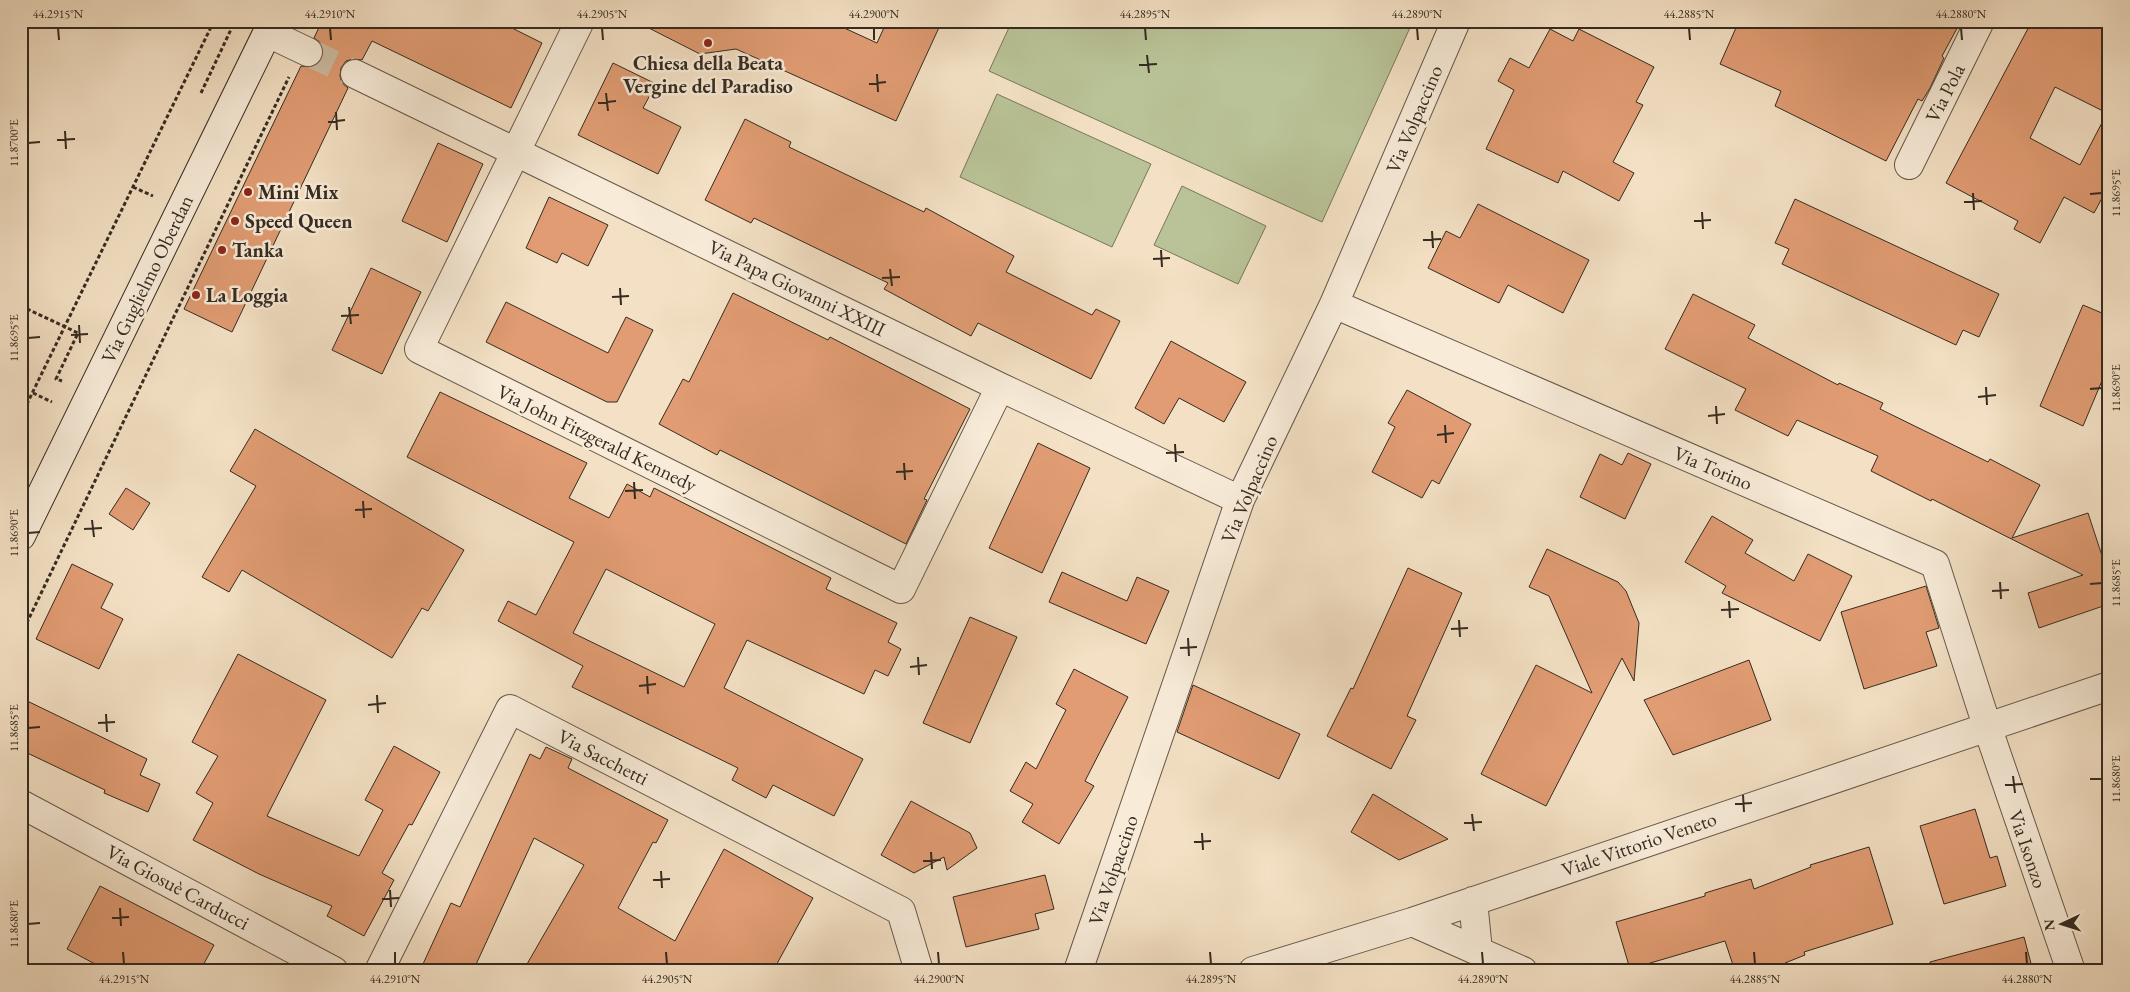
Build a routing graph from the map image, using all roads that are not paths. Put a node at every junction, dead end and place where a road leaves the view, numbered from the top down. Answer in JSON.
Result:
{"nodes":[{"id":1,"x":580,"y":21,"type":"edge"},
{"id":2,"x":1456,"y":21,"type":"edge"},
{"id":3,"x":1980,"y":21,"type":"edge"},
{"id":4,"x":271,"y":27,"type":"edge"},
{"id":5,"x":308,"y":52,"type":"tunnel mouth"},
{"id":6,"x":355,"y":74,"type":"tunnel mouth"},
{"id":7,"x":516,"y":151,"type":"junction"},
{"id":8,"x":1909,"y":165,"type":"dead end"},
{"id":9,"x":1334,"y":304,"type":"junction"},
{"id":10,"x":1000,"y":387,"type":"junction"},
{"id":11,"x":1240,"y":500,"type":"junction"},
{"id":12,"x":21,"y":536,"type":"edge"},
{"id":13,"x":2109,"y":686,"type":"edge"},
{"id":14,"x":1987,"y":726,"type":"junction"},
{"id":15,"x":21,"y":804,"type":"edge"},
{"id":16,"x":1473,"y":901,"type":"junction"},
{"id":17,"x":1412,"y":922,"type":"junction"},
{"id":18,"x":1478,"y":951,"type":"junction"},
{"id":19,"x":334,"y":971,"type":"edge"},
{"id":20,"x":379,"y":971,"type":"edge"},
{"id":21,"x":919,"y":971,"type":"edge"},
{"id":22,"x":1078,"y":971,"type":"edge"},
{"id":23,"x":1253,"y":971,"type":"edge"},
{"id":24,"x":1523,"y":971,"type":"edge"},
{"id":25,"x":2071,"y":971,"type":"edge"}],
"edges":[{"from":1,"to":7,"type":"street","name":"Via John Fitzgerald Kennedy"},
{"from":2,"to":9,"type":"street","name":"Via Volpaccino"},
{"from":3,"to":8,"type":"street","name":"Via Pola"},
{"from":4,"to":5,"type":"street"},
{"from":4,"to":12,"type":"street","name":"Via Guglielmo Oberdan"},
{"from":6,"to":7,"type":"street","name":"Via Papa Giovanni XXIII"},
{"from":7,"to":10,"type":"street","name":"Via Papa Giovanni XXIII"},
{"from":7,"to":10,"type":"street","name":"Via John Fitzgerald Kennedy"},
{"from":9,"to":11,"type":"street","name":"Via Volpaccino"},
{"from":9,"to":14,"type":"street","name":"Via Torino"},
{"from":10,"to":11,"type":"street","name":"Via Papa Giovanni XXIII"},
{"from":11,"to":22,"type":"street","name":"Via Volpaccino"},
{"from":13,"to":14,"type":"street","name":"Viale Vittorio Veneto"},
{"from":14,"to":16,"type":"street","name":"Viale Vittorio Veneto"},
{"from":14,"to":25,"type":"street","name":"Via Isonzo"},
{"from":15,"to":19,"type":"street","name":"Via Giosuè Carducci"},
{"from":16,"to":17,"type":"street","name":"Viale Vittorio Veneto"},
{"from":16,"to":18,"type":"street"},
{"from":17,"to":18,"type":"street"},
{"from":17,"to":23,"type":"street","name":"Viale Vittorio Veneto"},
{"from":18,"to":24,"type":"street"},
{"from":20,"to":21,"type":"street","name":"Via Sacchetti"}]}
